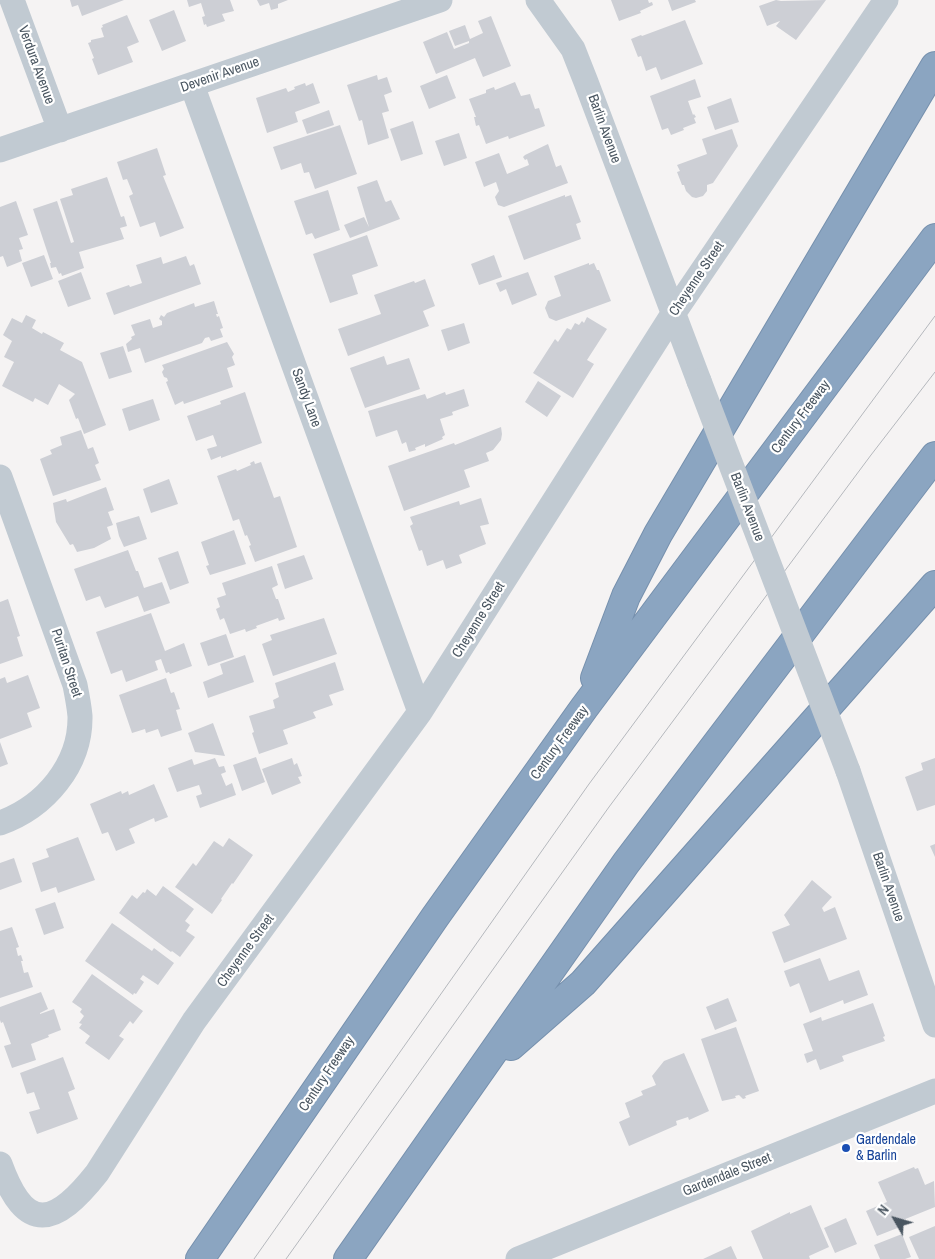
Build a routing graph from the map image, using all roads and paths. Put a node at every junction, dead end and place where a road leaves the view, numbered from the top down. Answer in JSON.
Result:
{"nodes":[{"id":1,"x":12,"y":0,"type":"edge"},
{"id":2,"x":440,"y":0,"type":"edge"},
{"id":3,"x":538,"y":0,"type":"edge"},
{"id":4,"x":886,"y":0,"type":"edge"},
{"id":5,"x":935,"y":66,"type":"edge"},
{"id":6,"x":192,"y":85,"type":"junction"},
{"id":7,"x":60,"y":130,"type":"junction"},
{"id":8,"x":0,"y":150,"type":"edge"},
{"id":9,"x":935,"y":238,"type":"edge"},
{"id":10,"x":673,"y":314,"type":"junction"},
{"id":11,"x":935,"y":456,"type":"edge"},
{"id":12,"x":0,"y":477,"type":"edge"},
{"id":13,"x":935,"y":585,"type":"edge"},
{"id":14,"x":584,"y":708,"type":"junction"},
{"id":15,"x":420,"y":712,"type":"junction"},
{"id":16,"x":0,"y":823,"type":"edge"},
{"id":17,"x":935,"y":1025,"type":"edge"},
{"id":18,"x":478,"y":1076,"type":"junction"},
{"id":19,"x":935,"y":1091,"type":"edge"},
{"id":20,"x":0,"y":1164,"type":"edge"},
{"id":21,"x":200,"y":1259,"type":"edge"},
{"id":22,"x":348,"y":1259,"type":"edge"},
{"id":23,"x":518,"y":1259,"type":"edge"}],
"edges":[{"from":1,"to":7,"type":"street","name":"Verdura Avenue"},
{"from":2,"to":6,"type":"street","name":"Devenir Avenue"},
{"from":3,"to":10,"type":"street","name":"Barlin Avenue"},
{"from":4,"to":10,"type":"street","name":"Cheyenne Street"},
{"from":5,"to":14,"type":"highway"},
{"from":6,"to":7,"type":"street","name":"Devenir Avenue"},
{"from":6,"to":15,"type":"street","name":"Sandy Lane"},
{"from":7,"to":8,"type":"street","name":"Devenir Avenue"},
{"from":9,"to":14,"type":"highway","name":"Century Freeway"},
{"from":10,"to":15,"type":"street","name":"Cheyenne Street"},
{"from":10,"to":17,"type":"street","name":"Barlin Avenue","bridge":true},
{"from":11,"to":18,"type":"highway"},
{"from":12,"to":16,"type":"street","name":"Puritan Street"},
{"from":13,"to":18,"type":"highway"},
{"from":14,"to":21,"type":"highway","name":"Century Freeway"},
{"from":15,"to":20,"type":"street","name":"Cheyenne Street"},
{"from":18,"to":22,"type":"highway"},
{"from":19,"to":23,"type":"street","name":"Gardendale Street"}]}
